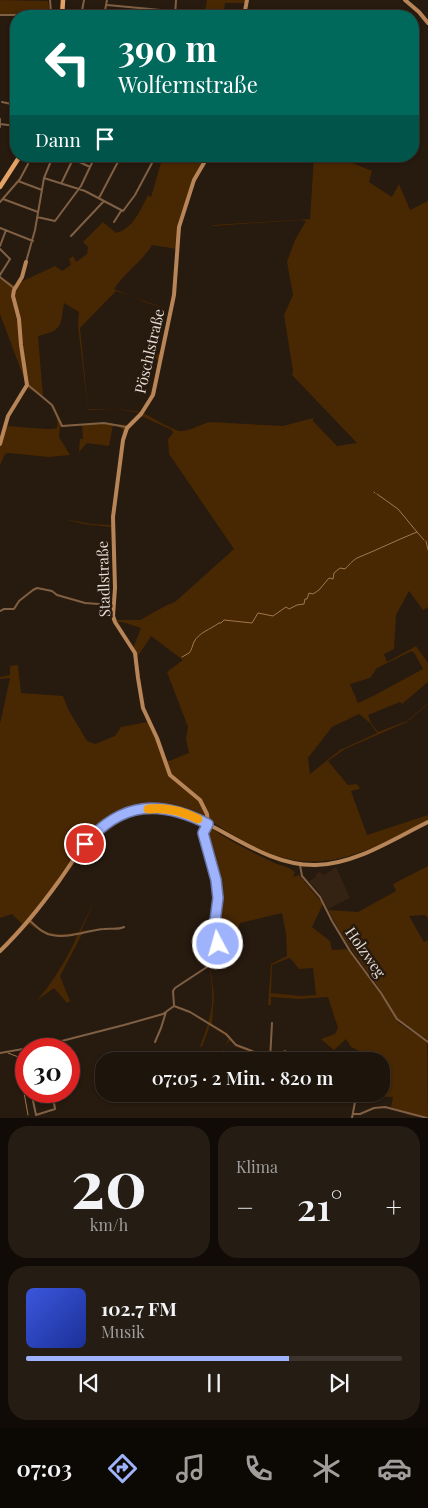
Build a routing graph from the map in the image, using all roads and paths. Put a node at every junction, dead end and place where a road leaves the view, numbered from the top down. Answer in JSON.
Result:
{"nodes":[{"id":1,"x":107,"y":0,"type":"edge"},
{"id":2,"x":405,"y":0,"type":"edge"},
{"id":3,"x":107,"y":5,"type":"junction"},
{"id":4,"x":106,"y":10,"type":"edge"},
{"id":5,"x":164,"y":10,"type":"edge"},
{"id":6,"x":417,"y":10,"type":"edge"},
{"id":7,"x":419,"y":12,"type":"edge"},
{"id":8,"x":428,"y":23,"type":"edge"},
{"id":9,"x":2,"y":102,"type":"dead end"},
{"id":10,"x":10,"y":104,"type":"edge"},
{"id":11,"x":0,"y":119,"type":"edge"},
{"id":12,"x":0,"y":126,"type":"edge"},
{"id":13,"x":16,"y":162,"type":"edge"},
{"id":14,"x":51,"y":162,"type":"edge"},
{"id":15,"x":72,"y":162,"type":"edge"},
{"id":16,"x":80,"y":162,"type":"edge"},
{"id":17,"x":92,"y":162,"type":"edge"},
{"id":18,"x":119,"y":162,"type":"edge"},
{"id":19,"x":151,"y":162,"type":"edge"},
{"id":20,"x":204,"y":162,"type":"edge"},
{"id":21,"x":28,"y":164,"type":"dead end"},
{"id":22,"x":90,"y":166,"type":"junction"},
{"id":23,"x":44,"y":178,"type":"junction"},
{"id":24,"x":18,"y":181,"type":"junction"},
{"id":25,"x":62,"y":182,"type":"junction"},
{"id":26,"x":0,"y":187,"type":"edge"},
{"id":27,"x":79,"y":188,"type":"junction"},
{"id":28,"x":42,"y":190,"type":"junction"},
{"id":29,"x":99,"y":198,"type":"junction"},
{"id":30,"x":3,"y":199,"type":"junction"},
{"id":31,"x":104,"y":201,"type":"junction"},
{"id":32,"x":0,"y":202,"type":"edge"},
{"id":33,"x":121,"y":211,"type":"junction"},
{"id":34,"x":38,"y":212,"type":"junction"},
{"id":35,"x":37,"y":216,"type":"junction"},
{"id":36,"x":114,"y":222,"type":"dead end"},
{"id":37,"x":0,"y":228,"type":"edge"},
{"id":38,"x":6,"y":230,"type":"junction"},
{"id":39,"x":71,"y":236,"type":"dead end"},
{"id":40,"x":33,"y":240,"type":"junction"},
{"id":41,"x":0,"y":246,"type":"edge"},
{"id":42,"x":0,"y":249,"type":"edge"},
{"id":43,"x":26,"y":262,"type":"joint"},
{"id":44,"x":0,"y":276,"type":"edge"},
{"id":45,"x":14,"y":291,"type":"junction"},
{"id":46,"x":27,"y":385,"type":"junction"},
{"id":47,"x":129,"y":426,"type":"junction"},
{"id":48,"x":122,"y":427,"type":"junction"},
{"id":49,"x":125,"y":432,"type":"junction"},
{"id":50,"x":0,"y":444,"type":"edge"},
{"id":51,"x":113,"y":605,"type":"junction"},
{"id":52,"x":0,"y":611,"type":"edge"},
{"id":53,"x":428,"y":822,"type":"edge"},
{"id":54,"x":208,"y":824,"type":"junction"},
{"id":55,"x":300,"y":865,"type":"junction"},
{"id":56,"x":29,"y":920,"type":"junction"},
{"id":57,"x":124,"y":927,"type":"dead end"},
{"id":58,"x":0,"y":951,"type":"edge"},
{"id":59,"x":174,"y":1006,"type":"junction"},
{"id":60,"x":166,"y":1012,"type":"junction"},
{"id":61,"x":272,"y":1023,"type":"dead end"},
{"id":62,"x":80,"y":1038,"type":"edge"},
{"id":63,"x":155,"y":1042,"type":"dead end"},
{"id":64,"x":428,"y":1042,"type":"edge"},
{"id":65,"x":15,"y":1050,"type":"edge"},
{"id":66,"x":254,"y":1052,"type":"edge"},
{"id":67,"x":270,"y":1052,"type":"edge"},
{"id":68,"x":0,"y":1053,"type":"edge"},
{"id":69,"x":355,"y":1102,"type":"edge"},
{"id":70,"x":34,"y":1103,"type":"edge"},
{"id":71,"x":54,"y":1103,"type":"edge"},
{"id":72,"x":354,"y":1114,"type":"junction"},
{"id":73,"x":352,"y":1118,"type":"edge"},
{"id":74,"x":427,"y":1118,"type":"edge"}],
"edges":[{"from":1,"to":3,"type":"street"},
{"from":2,"to":6,"type":"street"},
{"from":3,"to":4,"type":"street"},
{"from":3,"to":5,"type":"street"},
{"from":7,"to":8,"type":"street"},
{"from":9,"to":10,"type":"street"},
{"from":11,"to":12,"type":"street"},
{"from":13,"to":26,"type":"main road"},
{"from":14,"to":23,"type":"street"},
{"from":15,"to":25,"type":"street"},
{"from":16,"to":22,"type":"street"},
{"from":17,"to":22,"type":"street"},
{"from":18,"to":29,"type":"street"},
{"from":19,"to":33,"type":"street"},
{"from":20,"to":47,"type":"street","name":"Pöschlstraße"},
{"from":21,"to":24,"type":"street"},
{"from":22,"to":27,"type":"street"},
{"from":23,"to":25,"type":"street"},
{"from":23,"to":28,"type":"street"},
{"from":24,"to":28,"type":"street"},
{"from":24,"to":30,"type":"street"},
{"from":25,"to":27,"type":"street"},
{"from":27,"to":29,"type":"street"},
{"from":27,"to":35,"type":"street"},
{"from":28,"to":34,"type":"street"},
{"from":29,"to":31,"type":"street"},
{"from":30,"to":32,"type":"street"},
{"from":30,"to":34,"type":"street"},
{"from":31,"to":33,"type":"street"},
{"from":31,"to":39,"type":"street"},
{"from":33,"to":36,"type":"street"},
{"from":34,"to":35,"type":"street"},
{"from":35,"to":40,"type":"street"},
{"from":37,"to":38,"type":"street"},
{"from":38,"to":40,"type":"street"},
{"from":38,"to":41,"type":"street"},
{"from":40,"to":43,"type":"street"},
{"from":42,"to":44,"type":"street"},
{"from":43,"to":45,"type":"street"},
{"from":44,"to":45,"type":"street"},
{"from":45,"to":46,"type":"street"},
{"from":46,"to":48,"type":"street"},
{"from":46,"to":50,"type":"street"},
{"from":47,"to":48,"type":"street"},
{"from":47,"to":49,"type":"street","name":"Stadlstraße"},
{"from":48,"to":49,"type":"street"},
{"from":49,"to":51,"type":"street","name":"Stadlstraße"},
{"from":51,"to":52,"type":"street"},
{"from":51,"to":54,"type":"street","name":"Stadlstraße"},
{"from":53,"to":55,"type":"street"},
{"from":54,"to":55,"type":"street"},
{"from":54,"to":56,"type":"street"},
{"from":54,"to":59,"type":"street"},
{"from":55,"to":64,"type":"street","name":"Holzweg"},
{"from":56,"to":57,"type":"street"},
{"from":56,"to":58,"type":"street"},
{"from":59,"to":60,"type":"street"},
{"from":59,"to":66,"type":"street"},
{"from":60,"to":62,"type":"street"},
{"from":60,"to":63,"type":"street"},
{"from":61,"to":67,"type":"street"},
{"from":65,"to":68,"type":"street"},
{"from":69,"to":72,"type":"street"},
{"from":70,"to":71,"type":"street"},
{"from":72,"to":73,"type":"street"},
{"from":72,"to":74,"type":"street"}]}
